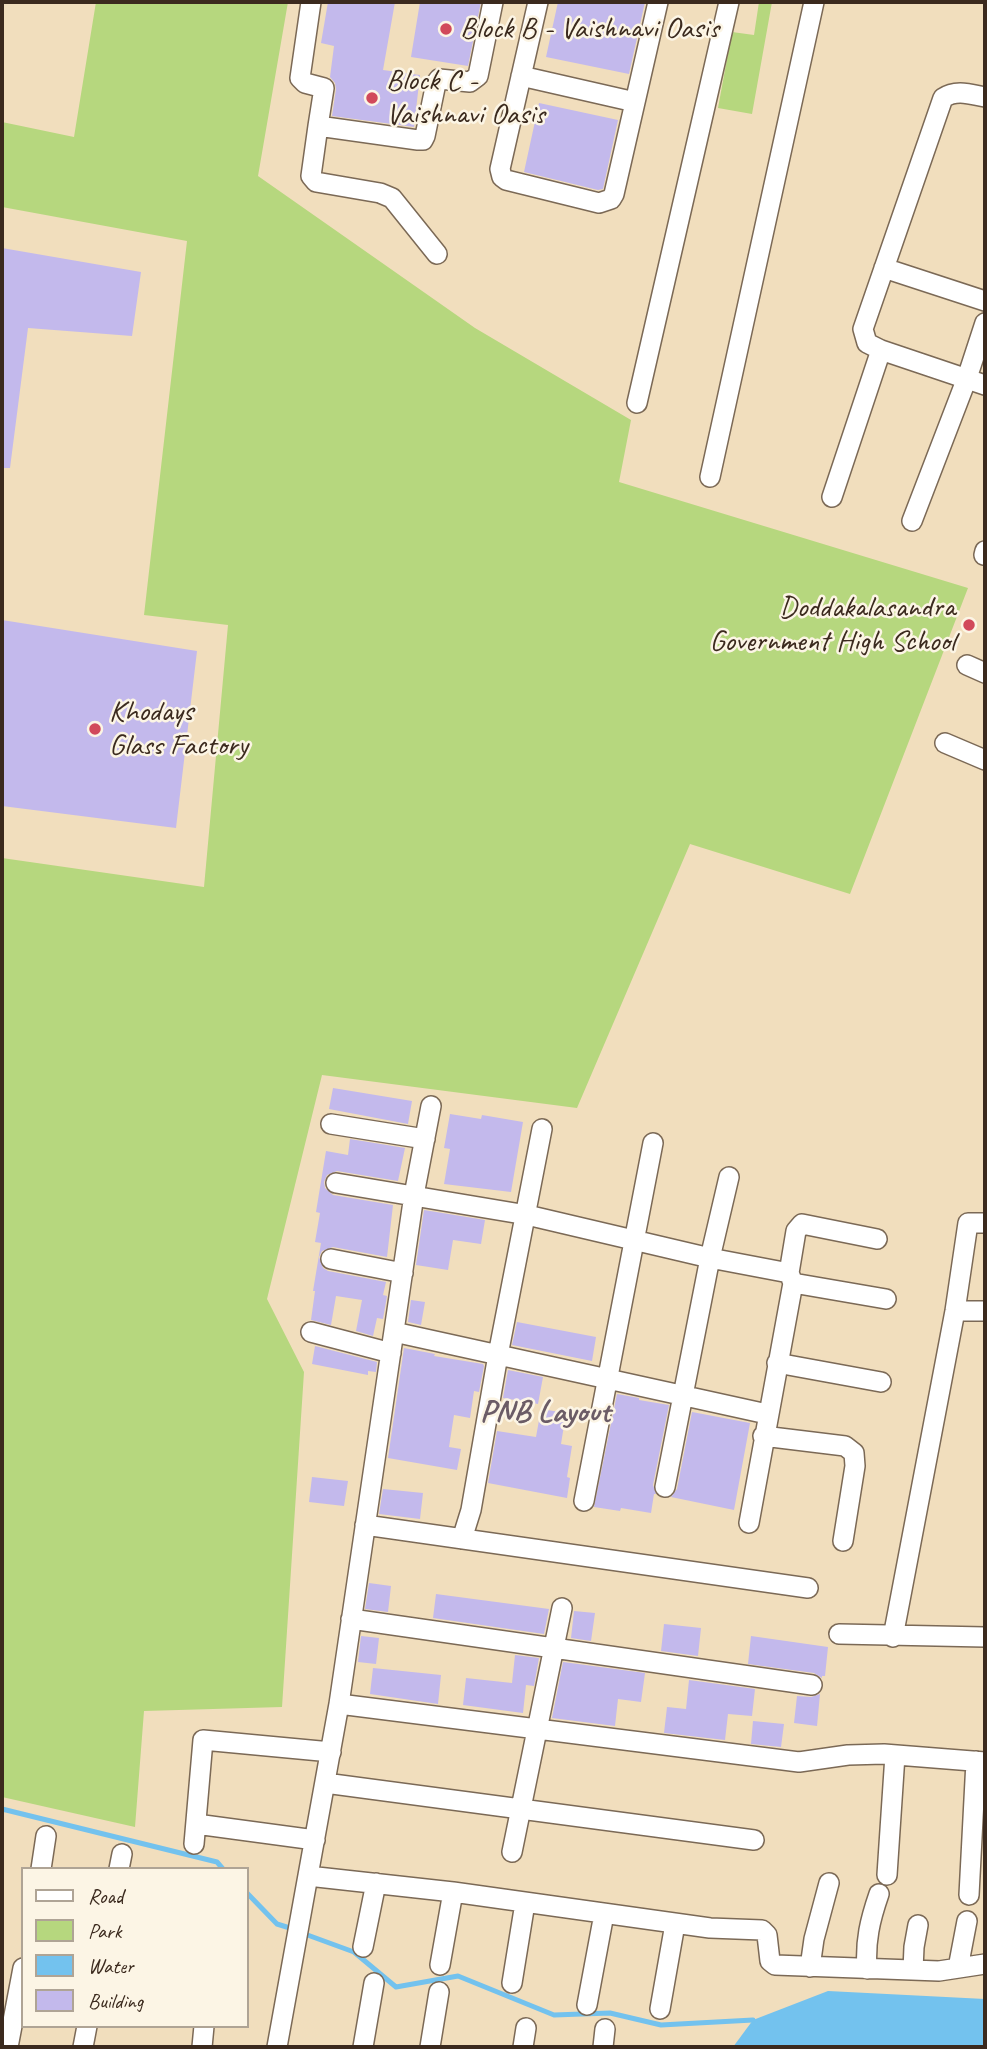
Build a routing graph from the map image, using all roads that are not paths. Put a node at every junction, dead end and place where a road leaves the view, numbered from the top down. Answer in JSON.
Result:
{"nodes":[{"id":1,"x":311,"y":2,"type":"edge"},
{"id":2,"x":493,"y":2,"type":"edge"},
{"id":3,"x":538,"y":2,"type":"edge"},
{"id":4,"x":658,"y":2,"type":"edge"},
{"id":5,"x":729,"y":2,"type":"edge"},
{"id":6,"x":814,"y":2,"type":"edge"},
{"id":7,"x":521,"y":76,"type":"junction"},
{"id":8,"x":985,"y":97,"type":"edge"},
{"id":9,"x":635,"y":102,"type":"junction"},
{"id":10,"x":318,"y":126,"type":"junction"},
{"id":11,"x":437,"y":254,"type":"dead end"},
{"id":12,"x":884,"y":268,"type":"junction"},
{"id":13,"x":985,"y":301,"type":"edge"},
{"id":14,"x":985,"y":323,"type":"edge"},
{"id":15,"x":881,"y":350,"type":"junction"},
{"id":16,"x":976,"y":382,"type":"edge"},
{"id":17,"x":637,"y":403,"type":"dead end"},
{"id":18,"x":710,"y":477,"type":"dead end"},
{"id":19,"x":832,"y":497,"type":"dead end"},
{"id":20,"x":912,"y":521,"type":"dead end"},
{"id":21,"x":967,"y":665,"type":"dead end"},
{"id":22,"x":985,"y":673,"type":"edge"},
{"id":23,"x":946,"y":743,"type":"dead end"},
{"id":24,"x":985,"y":760,"type":"edge"},
{"id":25,"x":431,"y":1106,"type":"dead end"},
{"id":26,"x":331,"y":1124,"type":"dead end"},
{"id":27,"x":542,"y":1129,"type":"dead end"},
{"id":28,"x":425,"y":1139,"type":"junction"},
{"id":29,"x":653,"y":1143,"type":"dead end"},
{"id":30,"x":729,"y":1177,"type":"dead end"},
{"id":31,"x":336,"y":1183,"type":"dead end"},
{"id":32,"x":414,"y":1195,"type":"junction"},
{"id":33,"x":527,"y":1215,"type":"junction"},
{"id":34,"x":985,"y":1223,"type":"edge"},
{"id":35,"x":877,"y":1239,"type":"dead end"},
{"id":36,"x":635,"y":1241,"type":"junction"},
{"id":37,"x":710,"y":1258,"type":"junction"},
{"id":38,"x":331,"y":1259,"type":"dead end"},
{"id":39,"x":403,"y":1273,"type":"junction"},
{"id":40,"x":791,"y":1278,"type":"junction"},
{"id":41,"x":886,"y":1299,"type":"dead end"},
{"id":42,"x":955,"y":1311,"type":"junction"},
{"id":43,"x":985,"y":1311,"type":"edge"},
{"id":44,"x":311,"y":1332,"type":"dead end"},
{"id":45,"x":394,"y":1332,"type":"junction"},
{"id":46,"x":391,"y":1353,"type":"junction"},
{"id":47,"x":498,"y":1355,"type":"junction"},
{"id":48,"x":777,"y":1363,"type":"junction"},
{"id":49,"x":607,"y":1379,"type":"junction"},
{"id":50,"x":881,"y":1382,"type":"dead end"},
{"id":51,"x":683,"y":1396,"type":"junction"},
{"id":52,"x":767,"y":1415,"type":"junction"},
{"id":53,"x":763,"y":1436,"type":"junction"},
{"id":54,"x":665,"y":1487,"type":"dead end"},
{"id":55,"x":584,"y":1502,"type":"dead end"},
{"id":56,"x":749,"y":1523,"type":"dead end"},
{"id":57,"x":365,"y":1525,"type":"junction"},
{"id":58,"x":462,"y":1539,"type":"junction"},
{"id":59,"x":843,"y":1541,"type":"dead end"},
{"id":60,"x":808,"y":1588,"type":"dead end"},
{"id":61,"x":562,"y":1608,"type":"dead end"},
{"id":62,"x":351,"y":1619,"type":"junction"},
{"id":63,"x":839,"y":1634,"type":"dead end"},
{"id":64,"x":985,"y":1634,"type":"edge"},
{"id":65,"x":893,"y":1637,"type":"junction"},
{"id":66,"x":555,"y":1648,"type":"junction"},
{"id":67,"x":812,"y":1685,"type":"dead end"},
{"id":68,"x":339,"y":1704,"type":"junction"},
{"id":69,"x":536,"y":1731,"type":"junction"},
{"id":70,"x":331,"y":1752,"type":"junction"},
{"id":71,"x":895,"y":1755,"type":"junction"},
{"id":72,"x":981,"y":1762,"type":"edge"},
{"id":73,"x":325,"y":1783,"type":"junction"},
{"id":74,"x":519,"y":1809,"type":"junction"},
{"id":75,"x":196,"y":1824,"type":"junction"},
{"id":76,"x":46,"y":1836,"type":"dead end"},
{"id":77,"x":314,"y":1840,"type":"junction"},
{"id":78,"x":754,"y":1840,"type":"dead end"},
{"id":79,"x":194,"y":1844,"type":"dead end"},
{"id":80,"x":512,"y":1852,"type":"dead end"},
{"id":81,"x":41,"y":1867,"type":"edge"},
{"id":82,"x":309,"y":1875,"type":"junction"},
{"id":83,"x":887,"y":1875,"type":"dead end"},
{"id":84,"x":376,"y":1883,"type":"junction"},
{"id":85,"x":830,"y":1884,"type":"dead end"},
{"id":86,"x":453,"y":1892,"type":"junction"},
{"id":87,"x":879,"y":1894,"type":"dead end"},
{"id":88,"x":969,"y":1895,"type":"dead end"},
{"id":89,"x":526,"y":1903,"type":"junction"},
{"id":90,"x":604,"y":1914,"type":"junction"},
{"id":91,"x":967,"y":1921,"type":"dead end"},
{"id":92,"x":675,"y":1924,"type":"junction"},
{"id":93,"x":918,"y":1924,"type":"dead end"},
{"id":94,"x":363,"y":1947,"type":"dead end"},
{"id":95,"x":985,"y":1964,"type":"edge"},
{"id":96,"x":440,"y":1965,"type":"dead end"},
{"id":97,"x":810,"y":1967,"type":"junction"},
{"id":98,"x":958,"y":1968,"type":"junction"},
{"id":99,"x":867,"y":1969,"type":"junction"},
{"id":100,"x":913,"y":1970,"type":"junction"},
{"id":101,"x":21,"y":1979,"type":"edge"},
{"id":102,"x":374,"y":1983,"type":"dead end"},
{"id":103,"x":512,"y":1983,"type":"dead end"},
{"id":104,"x":439,"y":1992,"type":"dead end"},
{"id":105,"x":587,"y":2005,"type":"dead end"},
{"id":106,"x":660,"y":2009,"type":"dead end"},
{"id":107,"x":87,"y":2028,"type":"edge"},
{"id":108,"x":204,"y":2028,"type":"edge"},
{"id":109,"x":526,"y":2028,"type":"dead end"},
{"id":110,"x":8,"y":2047,"type":"edge"},
{"id":111,"x":83,"y":2047,"type":"edge"},
{"id":112,"x":202,"y":2047,"type":"edge"},
{"id":113,"x":277,"y":2047,"type":"edge"},
{"id":114,"x":363,"y":2047,"type":"edge"},
{"id":115,"x":430,"y":2047,"type":"edge"},
{"id":116,"x":523,"y":2047,"type":"edge"}],
"edges":[{"from":1,"to":10,"type":"street"},
{"from":2,"to":10,"type":"street"},
{"from":3,"to":7,"type":"street"},
{"from":4,"to":9,"type":"street"},
{"from":5,"to":17,"type":"street"},
{"from":6,"to":18,"type":"street"},
{"from":7,"to":9,"type":"street"},
{"from":7,"to":9,"type":"street"},
{"from":8,"to":12,"type":"street"},
{"from":10,"to":11,"type":"street"},
{"from":12,"to":13,"type":"street"},
{"from":12,"to":15,"type":"street"},
{"from":14,"to":16,"type":"street"},
{"from":15,"to":16,"type":"street"},
{"from":15,"to":19,"type":"street"},
{"from":16,"to":20,"type":"street"},
{"from":21,"to":22,"type":"street"},
{"from":23,"to":24,"type":"street"},
{"from":25,"to":28,"type":"street"},
{"from":26,"to":28,"type":"street"},
{"from":27,"to":33,"type":"street"},
{"from":28,"to":32,"type":"street"},
{"from":29,"to":36,"type":"street"},
{"from":30,"to":37,"type":"street"},
{"from":31,"to":32,"type":"street"},
{"from":32,"to":33,"type":"street"},
{"from":32,"to":39,"type":"street"},
{"from":33,"to":36,"type":"street"},
{"from":33,"to":47,"type":"street"},
{"from":34,"to":42,"type":"street"},
{"from":35,"to":40,"type":"street"},
{"from":36,"to":37,"type":"street"},
{"from":36,"to":49,"type":"street"},
{"from":37,"to":40,"type":"street"},
{"from":37,"to":51,"type":"street"},
{"from":38,"to":39,"type":"street"},
{"from":39,"to":45,"type":"street"},
{"from":40,"to":41,"type":"street"},
{"from":40,"to":48,"type":"street"},
{"from":42,"to":43,"type":"street"},
{"from":42,"to":65,"type":"street"},
{"from":44,"to":46,"type":"street"},
{"from":45,"to":46,"type":"street"},
{"from":45,"to":47,"type":"street"},
{"from":46,"to":57,"type":"street"},
{"from":47,"to":49,"type":"street"},
{"from":47,"to":58,"type":"street"},
{"from":48,"to":50,"type":"street"},
{"from":48,"to":52,"type":"street"},
{"from":49,"to":51,"type":"street"},
{"from":49,"to":55,"type":"street"},
{"from":51,"to":52,"type":"street"},
{"from":51,"to":54,"type":"street"},
{"from":52,"to":53,"type":"street"},
{"from":53,"to":56,"type":"street"},
{"from":53,"to":59,"type":"street"},
{"from":57,"to":58,"type":"street"},
{"from":57,"to":62,"type":"street"},
{"from":58,"to":60,"type":"street"},
{"from":61,"to":66,"type":"street"},
{"from":62,"to":66,"type":"street"},
{"from":62,"to":68,"type":"street"},
{"from":63,"to":65,"type":"street"},
{"from":64,"to":65,"type":"street"},
{"from":66,"to":67,"type":"street"},
{"from":66,"to":69,"type":"street"},
{"from":68,"to":69,"type":"street"},
{"from":68,"to":70,"type":"street"},
{"from":69,"to":71,"type":"street"},
{"from":69,"to":74,"type":"street"},
{"from":70,"to":73,"type":"street"},
{"from":70,"to":75,"type":"street"},
{"from":71,"to":72,"type":"street"},
{"from":71,"to":83,"type":"street"},
{"from":72,"to":88,"type":"street"},
{"from":73,"to":74,"type":"street"},
{"from":73,"to":77,"type":"street"},
{"from":74,"to":78,"type":"street"},
{"from":74,"to":80,"type":"street"},
{"from":75,"to":77,"type":"street"},
{"from":75,"to":79,"type":"street"},
{"from":76,"to":81,"type":"street"},
{"from":77,"to":82,"type":"street"},
{"from":82,"to":84,"type":"street"},
{"from":82,"to":113,"type":"street"},
{"from":84,"to":86,"type":"street"},
{"from":84,"to":94,"type":"street"},
{"from":85,"to":97,"type":"street"},
{"from":86,"to":89,"type":"street"},
{"from":86,"to":96,"type":"street"},
{"from":87,"to":99,"type":"street"},
{"from":89,"to":90,"type":"street"},
{"from":89,"to":103,"type":"street"},
{"from":90,"to":92,"type":"street"},
{"from":90,"to":105,"type":"street"},
{"from":91,"to":98,"type":"street"},
{"from":92,"to":97,"type":"street"},
{"from":92,"to":106,"type":"street"},
{"from":93,"to":100,"type":"street"},
{"from":95,"to":98,"type":"street"},
{"from":97,"to":99,"type":"street"},
{"from":98,"to":100,"type":"street"},
{"from":99,"to":100,"type":"street"},
{"from":101,"to":110,"type":"street"},
{"from":102,"to":114,"type":"street"},
{"from":104,"to":115,"type":"street"},
{"from":107,"to":111,"type":"street"},
{"from":108,"to":112,"type":"street"},
{"from":109,"to":116,"type":"street"}]}
